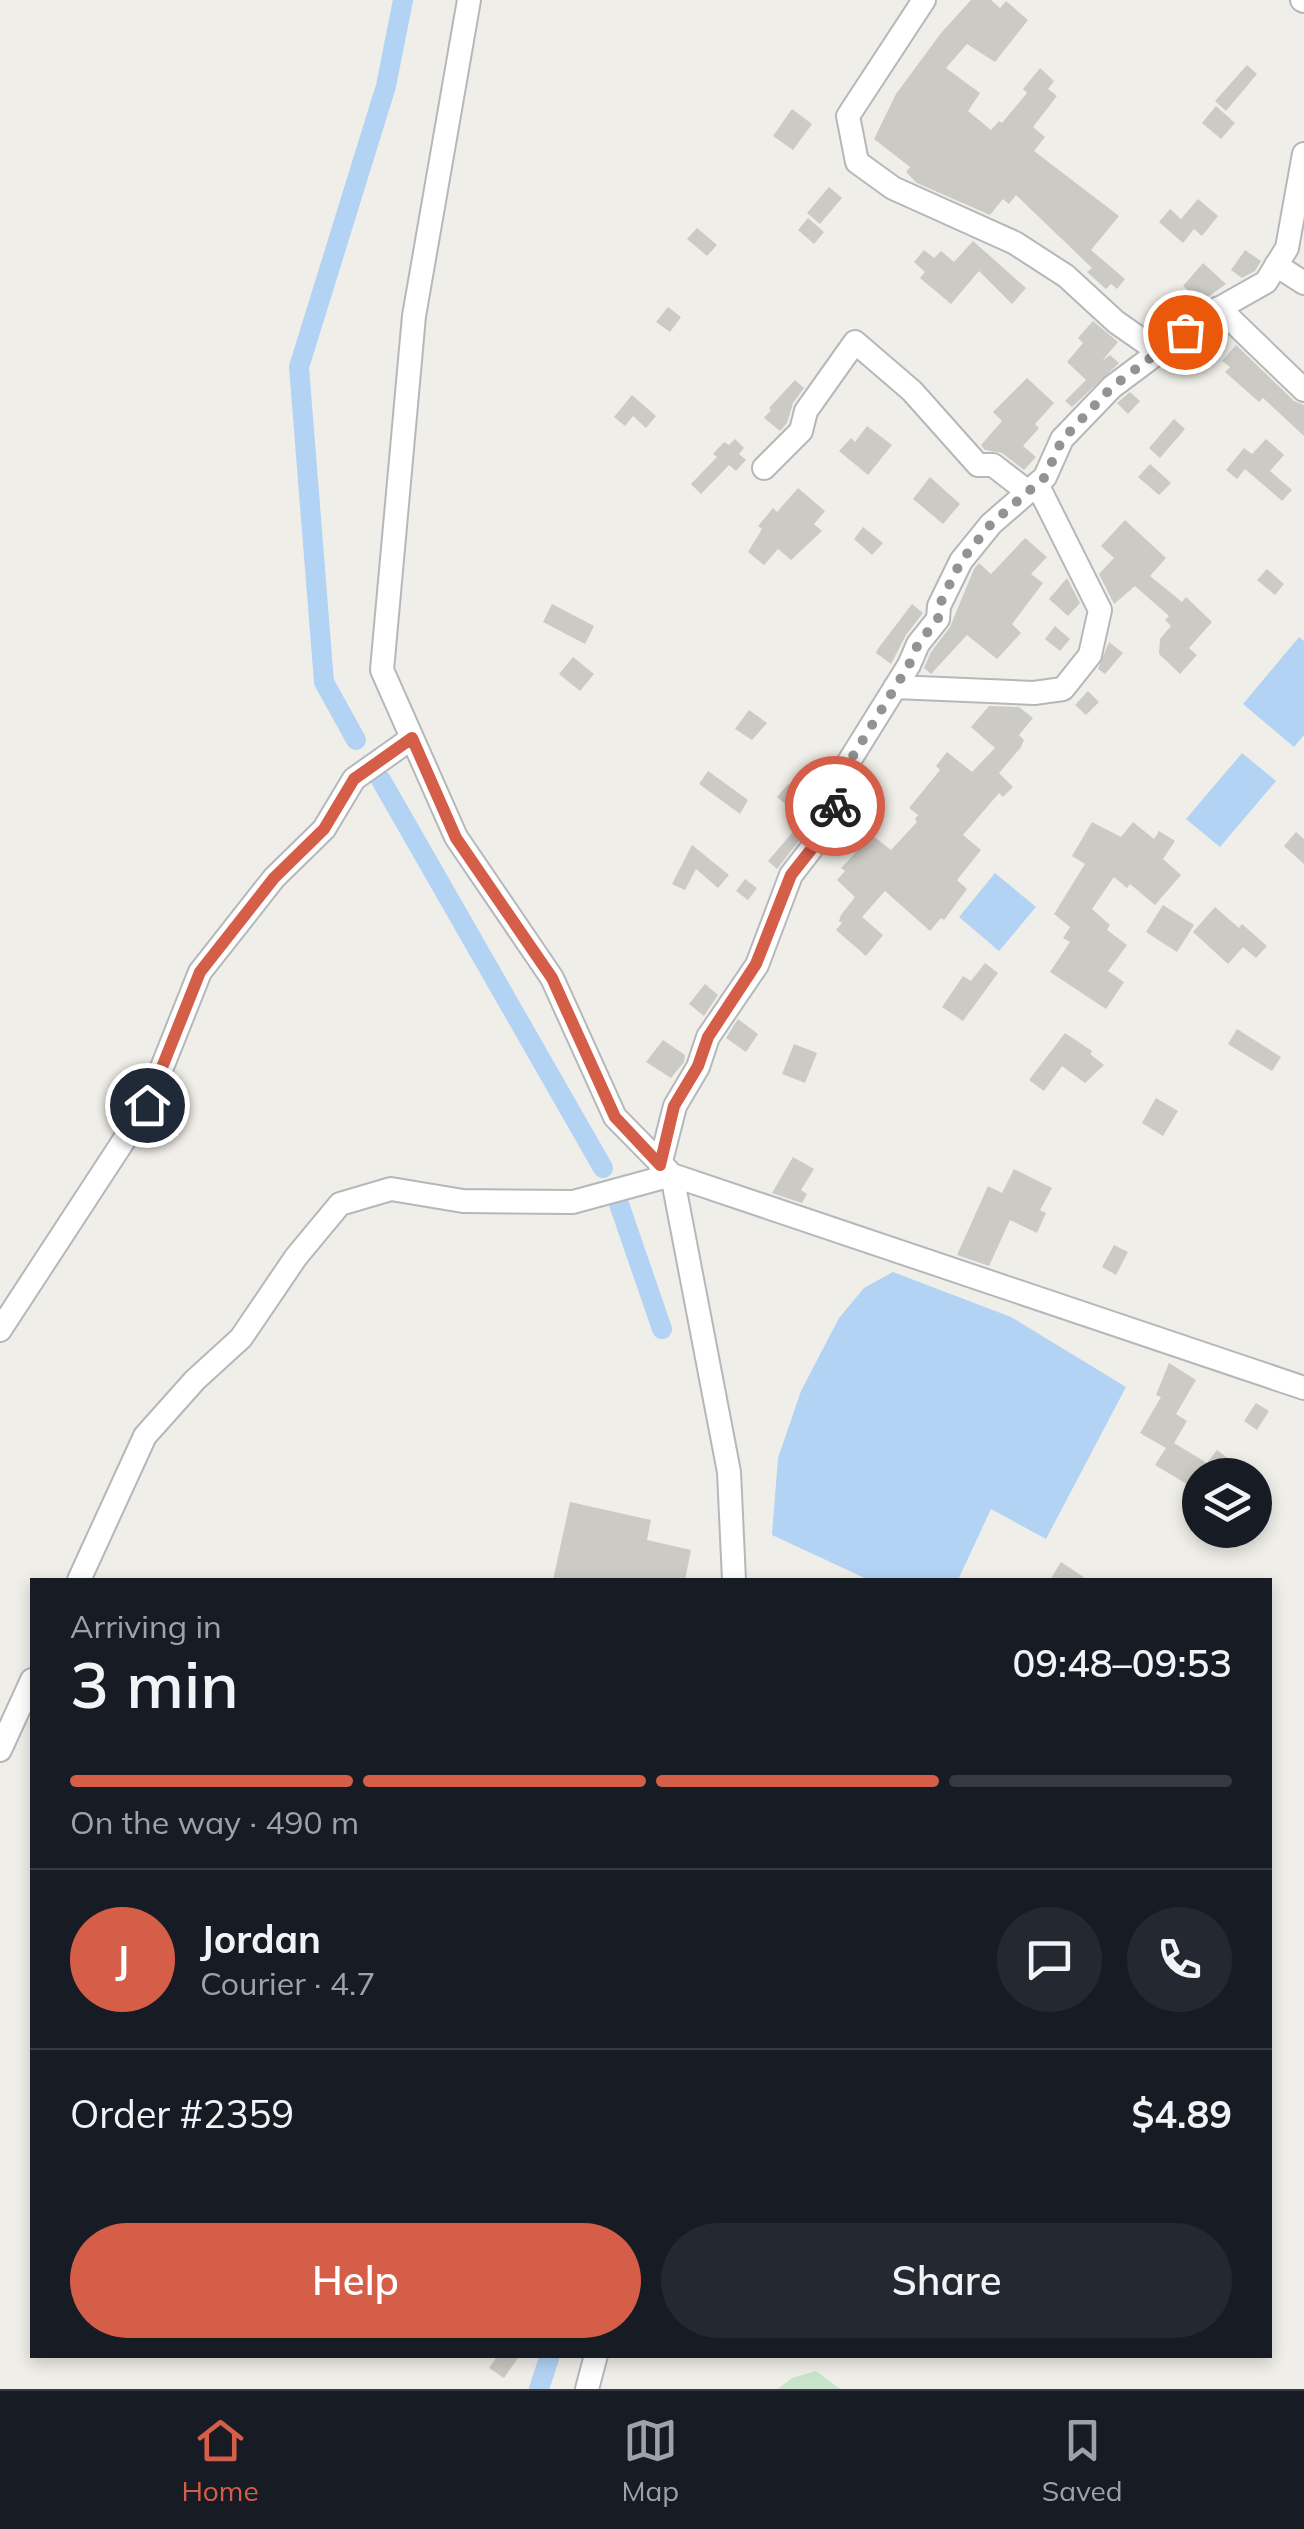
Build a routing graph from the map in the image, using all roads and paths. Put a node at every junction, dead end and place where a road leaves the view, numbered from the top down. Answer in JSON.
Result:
{"nodes":[{"id":1,"x":469,"y":0,"type":"edge"},
{"id":2,"x":924,"y":0,"type":"edge"},
{"id":3,"x":1304,"y":154,"type":"edge"},
{"id":4,"x":1276,"y":265,"type":"junction"},
{"id":5,"x":1304,"y":283,"type":"edge"},
{"id":6,"x":1219,"y":308,"type":"junction"},
{"id":7,"x":1158,"y":352,"type":"junction"},
{"id":8,"x":1304,"y":390,"type":"edge"},
{"id":9,"x":764,"y":468,"type":"dead end"},
{"id":10,"x":1033,"y":488,"type":"junction"},
{"id":11,"x":895,"y":687,"type":"junction"},
{"id":12,"x":412,"y":738,"type":"junction"},
{"id":13,"x":666,"y":1170,"type":"junction"},
{"id":14,"x":0,"y":1330,"type":"edge"},
{"id":15,"x":1304,"y":1388,"type":"edge"},
{"id":16,"x":79,"y":1578,"type":"edge"},
{"id":17,"x":734,"y":1578,"type":"edge"},
{"id":18,"x":30,"y":1684,"type":"edge"},
{"id":19,"x":0,"y":1750,"type":"edge"},
{"id":20,"x":595,"y":2358,"type":"edge"},
{"id":21,"x":587,"y":2389,"type":"edge"}],
"edges":[{"from":1,"to":12,"type":"street"},
{"from":2,"to":7,"type":"street"},
{"from":3,"to":4,"type":"street"},
{"from":4,"to":5,"type":"street"},
{"from":4,"to":6,"type":"street"},
{"from":6,"to":7,"type":"street"},
{"from":6,"to":8,"type":"street"},
{"from":7,"to":10,"type":"street"},
{"from":9,"to":10,"type":"street"},
{"from":10,"to":11,"type":"street"},
{"from":10,"to":11,"type":"street"},
{"from":11,"to":13,"type":"street"},
{"from":12,"to":13,"type":"street"},
{"from":12,"to":14,"type":"street"},
{"from":13,"to":15,"type":"street"},
{"from":13,"to":16,"type":"street"},
{"from":13,"to":17,"type":"street"},
{"from":18,"to":19,"type":"street"},
{"from":20,"to":21,"type":"street"}]}
